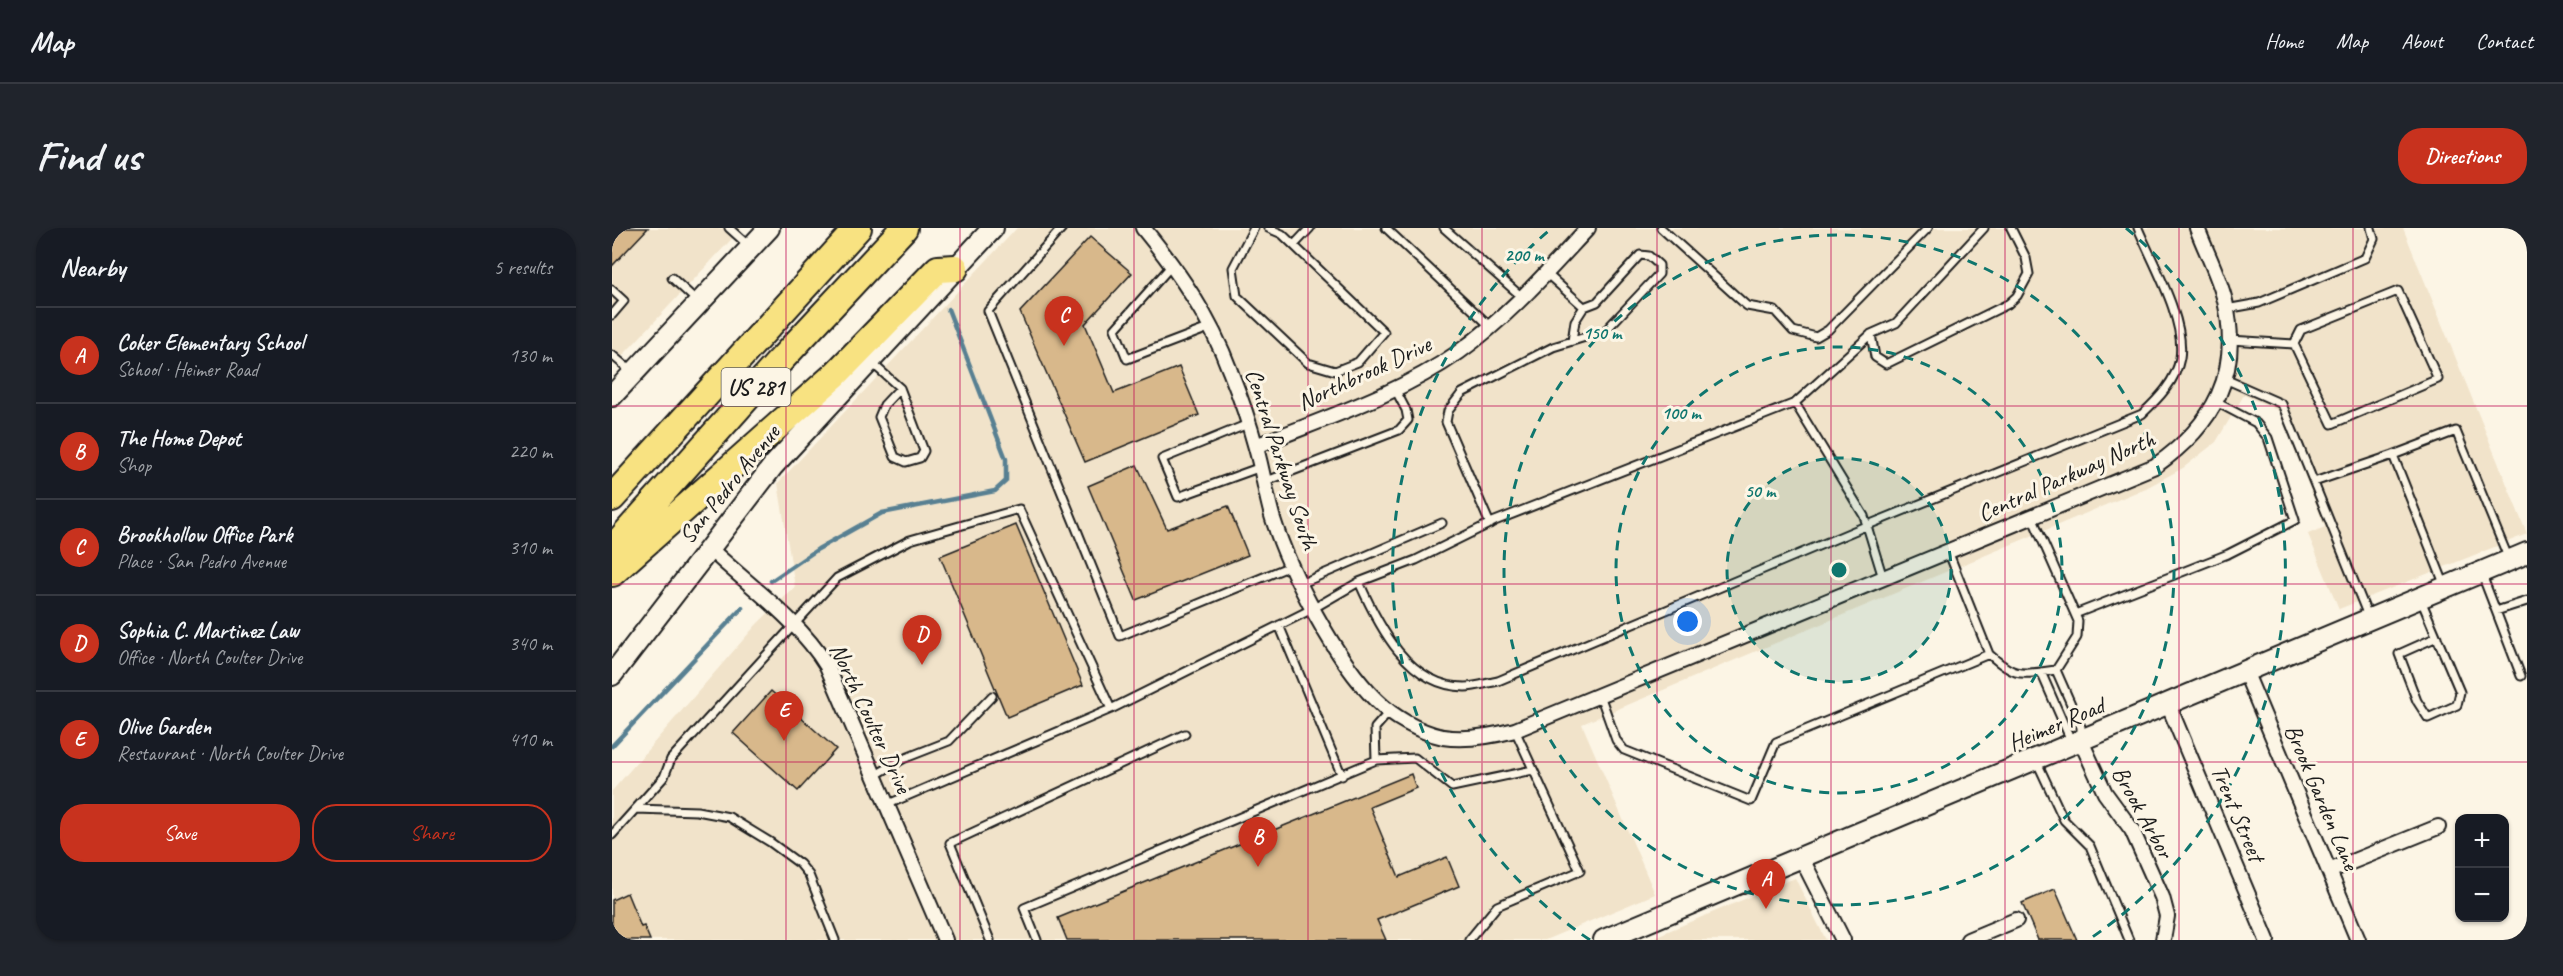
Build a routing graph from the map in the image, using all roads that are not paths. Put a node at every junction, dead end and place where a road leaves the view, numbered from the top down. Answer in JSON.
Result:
{"nodes":[{"id":1,"x":729,"y":228,"type":"edge"},
{"id":2,"x":769,"y":228,"type":"edge"},
{"id":3,"x":858,"y":228,"type":"edge"},
{"id":4,"x":904,"y":228,"type":"edge"},
{"id":5,"x":993,"y":228,"type":"edge"},
{"id":6,"x":1062,"y":228,"type":"edge"},
{"id":7,"x":1143,"y":228,"type":"edge"},
{"id":8,"x":1254,"y":228,"type":"edge"},
{"id":9,"x":1269,"y":228,"type":"edge"},
{"id":10,"x":1310,"y":228,"type":"edge"},
{"id":11,"x":1386,"y":228,"type":"edge"},
{"id":12,"x":1444,"y":228,"type":"edge"},
{"id":13,"x":1588,"y":228,"type":"edge"},
{"id":14,"x":1661,"y":228,"type":"edge"},
{"id":15,"x":1928,"y":228,"type":"edge"},
{"id":16,"x":1984,"y":228,"type":"edge"},
{"id":17,"x":2011,"y":228,"type":"edge"},
{"id":18,"x":2138,"y":228,"type":"edge"},
{"id":19,"x":2197,"y":228,"type":"edge"},
{"id":20,"x":2371,"y":228,"type":"edge"},
{"id":21,"x":845,"y":237,"type":"edge"},
{"id":22,"x":1294,"y":245,"type":"junction"},
{"id":23,"x":751,"y":248,"type":"junction"},
{"id":24,"x":1172,"y":265,"type":"junction"},
{"id":25,"x":955,"y":268,"type":"junction"},
{"id":26,"x":1546,"y":273,"type":"junction"},
{"id":27,"x":672,"y":278,"type":"dead end"},
{"id":28,"x":612,"y":290,"type":"edge"},
{"id":29,"x":1522,"y":297,"type":"junction"},
{"id":30,"x":699,"y":303,"type":"junction"},
{"id":31,"x":1584,"y":307,"type":"junction"},
{"id":32,"x":2226,"y":309,"type":"junction"},
{"id":33,"x":612,"y":315,"type":"edge"},
{"id":34,"x":1212,"y":327,"type":"junction"},
{"id":35,"x":1491,"y":327,"type":"junction"},
{"id":36,"x":1871,"y":334,"type":"junction"},
{"id":37,"x":2230,"y":340,"type":"junction"},
{"id":38,"x":1572,"y":341,"type":"junction"},
{"id":39,"x":2294,"y":344,"type":"junction"},
{"id":40,"x":612,"y":355,"type":"edge"},
{"id":41,"x":870,"y":361,"type":"junction"},
{"id":42,"x":633,"y":373,"type":"junction"},
{"id":43,"x":2225,"y":379,"type":"junction"},
{"id":44,"x":900,"y":388,"type":"junction"},
{"id":45,"x":1395,"y":389,"type":"junction"},
{"id":46,"x":612,"y":396,"type":"edge"},
{"id":47,"x":2216,"y":402,"type":"junction"},
{"id":48,"x":1795,"y":403,"type":"junction"},
{"id":49,"x":1248,"y":424,"type":"junction"},
{"id":50,"x":1256,"y":446,"type":"junction"},
{"id":51,"x":2393,"y":454,"type":"junction"},
{"id":52,"x":1261,"y":467,"type":"junction"},
{"id":53,"x":1264,"y":482,"type":"junction"},
{"id":54,"x":2314,"y":482,"type":"junction"},
{"id":55,"x":612,"y":498,"type":"edge"},
{"id":56,"x":2032,"y":517,"type":"junction"},
{"id":57,"x":1442,"y":523,"type":"dead end"},
{"id":58,"x":1490,"y":524,"type":"junction"},
{"id":59,"x":1868,"y":525,"type":"junction"},
{"id":60,"x":709,"y":548,"type":"junction"},
{"id":61,"x":612,"y":549,"type":"edge"},
{"id":62,"x":1948,"y":551,"type":"junction"},
{"id":63,"x":2518,"y":556,"type":"edge"},
{"id":64,"x":1293,"y":565,"type":"junction"},
{"id":65,"x":2481,"y":572,"type":"junction"},
{"id":66,"x":612,"y":573,"type":"edge"},
{"id":67,"x":1883,"y":578,"type":"junction"},
{"id":68,"x":1359,"y":582,"type":"junction"},
{"id":69,"x":1300,"y":584,"type":"junction"},
{"id":70,"x":2446,"y":587,"type":"junction"},
{"id":71,"x":2420,"y":598,"type":"junction"},
{"id":72,"x":2527,"y":601,"type":"edge"},
{"id":73,"x":1813,"y":607,"type":"joint"},
{"id":74,"x":1314,"y":608,"type":"junction"},
{"id":75,"x":2496,"y":611,"type":"junction"},
{"id":76,"x":2075,"y":614,"type":"junction"},
{"id":77,"x":2369,"y":619,"type":"junction"},
{"id":78,"x":793,"y":624,"type":"junction"},
{"id":79,"x":1279,"y":625,"type":"junction"},
{"id":80,"x":2437,"y":637,"type":"junction"},
{"id":81,"x":1989,"y":654,"type":"junction"},
{"id":82,"x":2056,"y":670,"type":"junction"},
{"id":83,"x":2245,"y":671,"type":"junction"},
{"id":84,"x":2041,"y":672,"type":"junction"},
{"id":85,"x":612,"y":675,"type":"edge"},
{"id":86,"x":2521,"y":676,"type":"dead end"},
{"id":87,"x":1600,"y":695,"type":"junction"},
{"id":88,"x":992,"y":696,"type":"dead end"},
{"id":89,"x":2168,"y":704,"type":"junction"},
{"id":90,"x":1111,"y":709,"type":"junction"},
{"id":91,"x":1390,"y":711,"type":"junction"},
{"id":92,"x":1515,"y":730,"type":"junction"},
{"id":93,"x":1185,"y":734,"type":"dead end"},
{"id":94,"x":2081,"y":741,"type":"junction"},
{"id":95,"x":1376,"y":760,"type":"junction"},
{"id":96,"x":2036,"y":760,"type":"junction"},
{"id":97,"x":1533,"y":770,"type":"junction"},
{"id":98,"x":874,"y":776,"type":"junction"},
{"id":99,"x":1342,"y":776,"type":"junction"},
{"id":100,"x":886,"y":805,"type":"junction"},
{"id":101,"x":636,"y":809,"type":"junction"},
{"id":102,"x":615,"y":824,"type":"edge"},
{"id":103,"x":2438,"y":827,"type":"dead end"},
{"id":104,"x":612,"y":835,"type":"edge"},
{"id":105,"x":1802,"y":859,"type":"junction"},
{"id":106,"x":2330,"y":872,"type":"junction"},
{"id":107,"x":2016,"y":920,"type":"dead end"},
{"id":108,"x":1608,"y":939,"type":"edge"},
{"id":109,"x":835,"y":940,"type":"edge"},
{"id":110,"x":945,"y":940,"type":"edge"},
{"id":111,"x":990,"y":940,"type":"edge"},
{"id":112,"x":1037,"y":940,"type":"edge"},
{"id":113,"x":1469,"y":940,"type":"edge"},
{"id":114,"x":1843,"y":940,"type":"edge"},
{"id":115,"x":1968,"y":940,"type":"edge"},
{"id":116,"x":2129,"y":940,"type":"edge"},
{"id":117,"x":2163,"y":940,"type":"edge"},
{"id":118,"x":2267,"y":940,"type":"edge"},
{"id":119,"x":2358,"y":940,"type":"edge"}],
"edges":[{"from":1,"to":23,"type":"lane"},
{"from":2,"to":23,"type":"street"},
{"from":3,"to":21,"type":"highway","number":"US 281"},
{"from":4,"to":61,"type":"highway","number":"US 281"},
{"from":5,"to":25,"type":"street","name":"San Pedro Avenue"},
{"from":6,"to":64,"type":"lane"},
{"from":7,"to":24,"type":"street","name":"Central Parkway South"},
{"from":8,"to":22,"type":"lane"},
{"from":9,"to":22,"type":"lane"},
{"from":10,"to":22,"type":"lane"},
{"from":11,"to":35,"type":"lane"},
{"from":12,"to":29,"type":"lane"},
{"from":13,"to":26,"type":"street","name":"Northbrook Drive"},
{"from":14,"to":15,"type":"lane"},
{"from":16,"to":36,"type":"lane"},
{"from":17,"to":36,"type":"lane"},
{"from":18,"to":59,"type":"lane"},
{"from":19,"to":32,"type":"street","name":"Central Parkway North"},
{"from":20,"to":32,"type":"lane"},
{"from":21,"to":55,"type":"highway","number":"US 281"},
{"from":23,"to":30,"type":"street"},
{"from":24,"to":34,"type":"street","name":"Central Parkway South"},
{"from":24,"to":34,"type":"lane"},
{"from":25,"to":41,"type":"street","name":"San Pedro Avenue"},
{"from":25,"to":66,"type":"highway"},
{"from":26,"to":29,"type":"street","name":"Northbrook Drive"},
{"from":26,"to":31,"type":"lane"},
{"from":27,"to":30,"type":"lane"},
{"from":28,"to":33,"type":"lane"},
{"from":29,"to":35,"type":"street","name":"Northbrook Drive"},
{"from":30,"to":42,"type":"street"},
{"from":31,"to":38,"type":"lane"},
{"from":31,"to":38,"type":"lane"},
{"from":32,"to":37,"type":"street","name":"Central Parkway North"},
{"from":34,"to":49,"type":"street","name":"Central Parkway South"},
{"from":35,"to":45,"type":"street","name":"Northbrook Drive"},
{"from":36,"to":48,"type":"lane"},
{"from":37,"to":39,"type":"lane"},
{"from":37,"to":43,"type":"street","name":"Central Parkway North"},
{"from":38,"to":58,"type":"lane"},
{"from":39,"to":39,"type":"lane"},
{"from":40,"to":42,"type":"lane"},
{"from":41,"to":44,"type":"lane"},
{"from":41,"to":60,"type":"street","name":"San Pedro Avenue"},
{"from":42,"to":46,"type":"street"},
{"from":43,"to":47,"type":"street","name":"Central Parkway North"},
{"from":43,"to":54,"type":"lane"},
{"from":44,"to":44,"type":"lane"},
{"from":45,"to":50,"type":"street","name":"Northbrook Drive"},
{"from":45,"to":53,"type":"lane"},
{"from":47,"to":56,"type":"street","name":"Central Parkway North"},
{"from":47,"to":76,"type":"lane"},
{"from":48,"to":58,"type":"lane"},
{"from":48,"to":59,"type":"lane"},
{"from":49,"to":50,"type":"street","name":"Central Parkway South"},
{"from":49,"to":52,"type":"lane"},
{"from":50,"to":52,"type":"street","name":"Central Parkway South"},
{"from":51,"to":54,"type":"lane"},
{"from":51,"to":63,"type":"lane"},
{"from":51,"to":70,"type":"lane"},
{"from":52,"to":53,"type":"street","name":"Central Parkway South"},
{"from":53,"to":64,"type":"street","name":"Central Parkway South"},
{"from":54,"to":77,"type":"lane"},
{"from":56,"to":62,"type":"street","name":"Central Parkway North"},
{"from":56,"to":76,"type":"lane"},
{"from":57,"to":69,"type":"lane"},
{"from":58,"to":68,"type":"lane"},
{"from":59,"to":67,"type":"lane"},
{"from":59,"to":68,"type":"lane"},
{"from":60,"to":78,"type":"street","name":"North Coulter Drive"},
{"from":60,"to":85,"type":"street","name":"San Pedro Avenue"},
{"from":62,"to":67,"type":"street","name":"Central Parkway North"},
{"from":62,"to":81,"type":"lane"},
{"from":63,"to":65,"type":"street","name":"Heimer Road"},
{"from":64,"to":69,"type":"street","name":"Central Parkway South"},
{"from":65,"to":70,"type":"street","name":"Heimer Road"},
{"from":65,"to":75,"type":"lane"},
{"from":67,"to":73,"type":"street","name":"Central Parkway North"},
{"from":68,"to":74,"type":"lane"},
{"from":69,"to":74,"type":"street","name":"Central Parkway South"},
{"from":70,"to":71,"type":"street","name":"Heimer Road"},
{"from":71,"to":77,"type":"street","name":"Heimer Road"},
{"from":71,"to":80,"type":"lane"},
{"from":72,"to":75,"type":"lane"},
{"from":73,"to":87,"type":"street","name":"Central Parkway South"},
{"from":74,"to":79,"type":"lane"},
{"from":74,"to":91,"type":"street","name":"Central Parkway South"},
{"from":75,"to":86,"type":"lane"},
{"from":76,"to":82,"type":"lane"},
{"from":77,"to":83,"type":"street","name":"Heimer Road"},
{"from":78,"to":90,"type":"lane"},
{"from":78,"to":98,"type":"street","name":"North Coulter Drive"},
{"from":78,"to":101,"type":"lane"},
{"from":79,"to":90,"type":"lane"},
{"from":79,"to":99,"type":"lane"},
{"from":80,"to":80,"type":"lane"},
{"from":81,"to":84,"type":"lane"},
{"from":81,"to":87,"type":"lane"},
{"from":82,"to":84,"type":"lane"},
{"from":82,"to":94,"type":"lane"},
{"from":83,"to":89,"type":"street","name":"Heimer Road"},
{"from":83,"to":106,"type":"street","name":"Brook Garden Lane"},
{"from":84,"to":94,"type":"lane"},
{"from":87,"to":92,"type":"street","name":"Central Parkway South"},
{"from":88,"to":98,"type":"lane"},
{"from":89,"to":94,"type":"street","name":"Heimer Road"},
{"from":89,"to":118,"type":"street","name":"Trent Street"},
{"from":90,"to":100,"type":"lane"},
{"from":91,"to":92,"type":"street","name":"Central Parkway South"},
{"from":91,"to":95,"type":"lane"},
{"from":92,"to":97,"type":"lane"},
{"from":93,"to":111,"type":"lane"},
{"from":94,"to":96,"type":"street","name":"Heimer Road"},
{"from":94,"to":117,"type":"street","name":"Brook Arbor"},
{"from":95,"to":97,"type":"lane"},
{"from":95,"to":99,"type":"lane"},
{"from":96,"to":105,"type":"street","name":"Heimer Road"},
{"from":96,"to":116,"type":"lane"},
{"from":97,"to":113,"type":"lane"},
{"from":98,"to":100,"type":"street","name":"North Coulter Drive"},
{"from":99,"to":112,"type":"lane"},
{"from":100,"to":110,"type":"street","name":"North Coulter Drive"},
{"from":101,"to":102,"type":"lane"},
{"from":101,"to":109,"type":"lane"},
{"from":102,"to":104,"type":"lane"},
{"from":103,"to":106,"type":"street"},
{"from":105,"to":108,"type":"street","name":"Heimer Road"},
{"from":105,"to":114,"type":"street"},
{"from":106,"to":119,"type":"street","name":"Brook Garden Lane"},
{"from":107,"to":115,"type":"street"}]}
